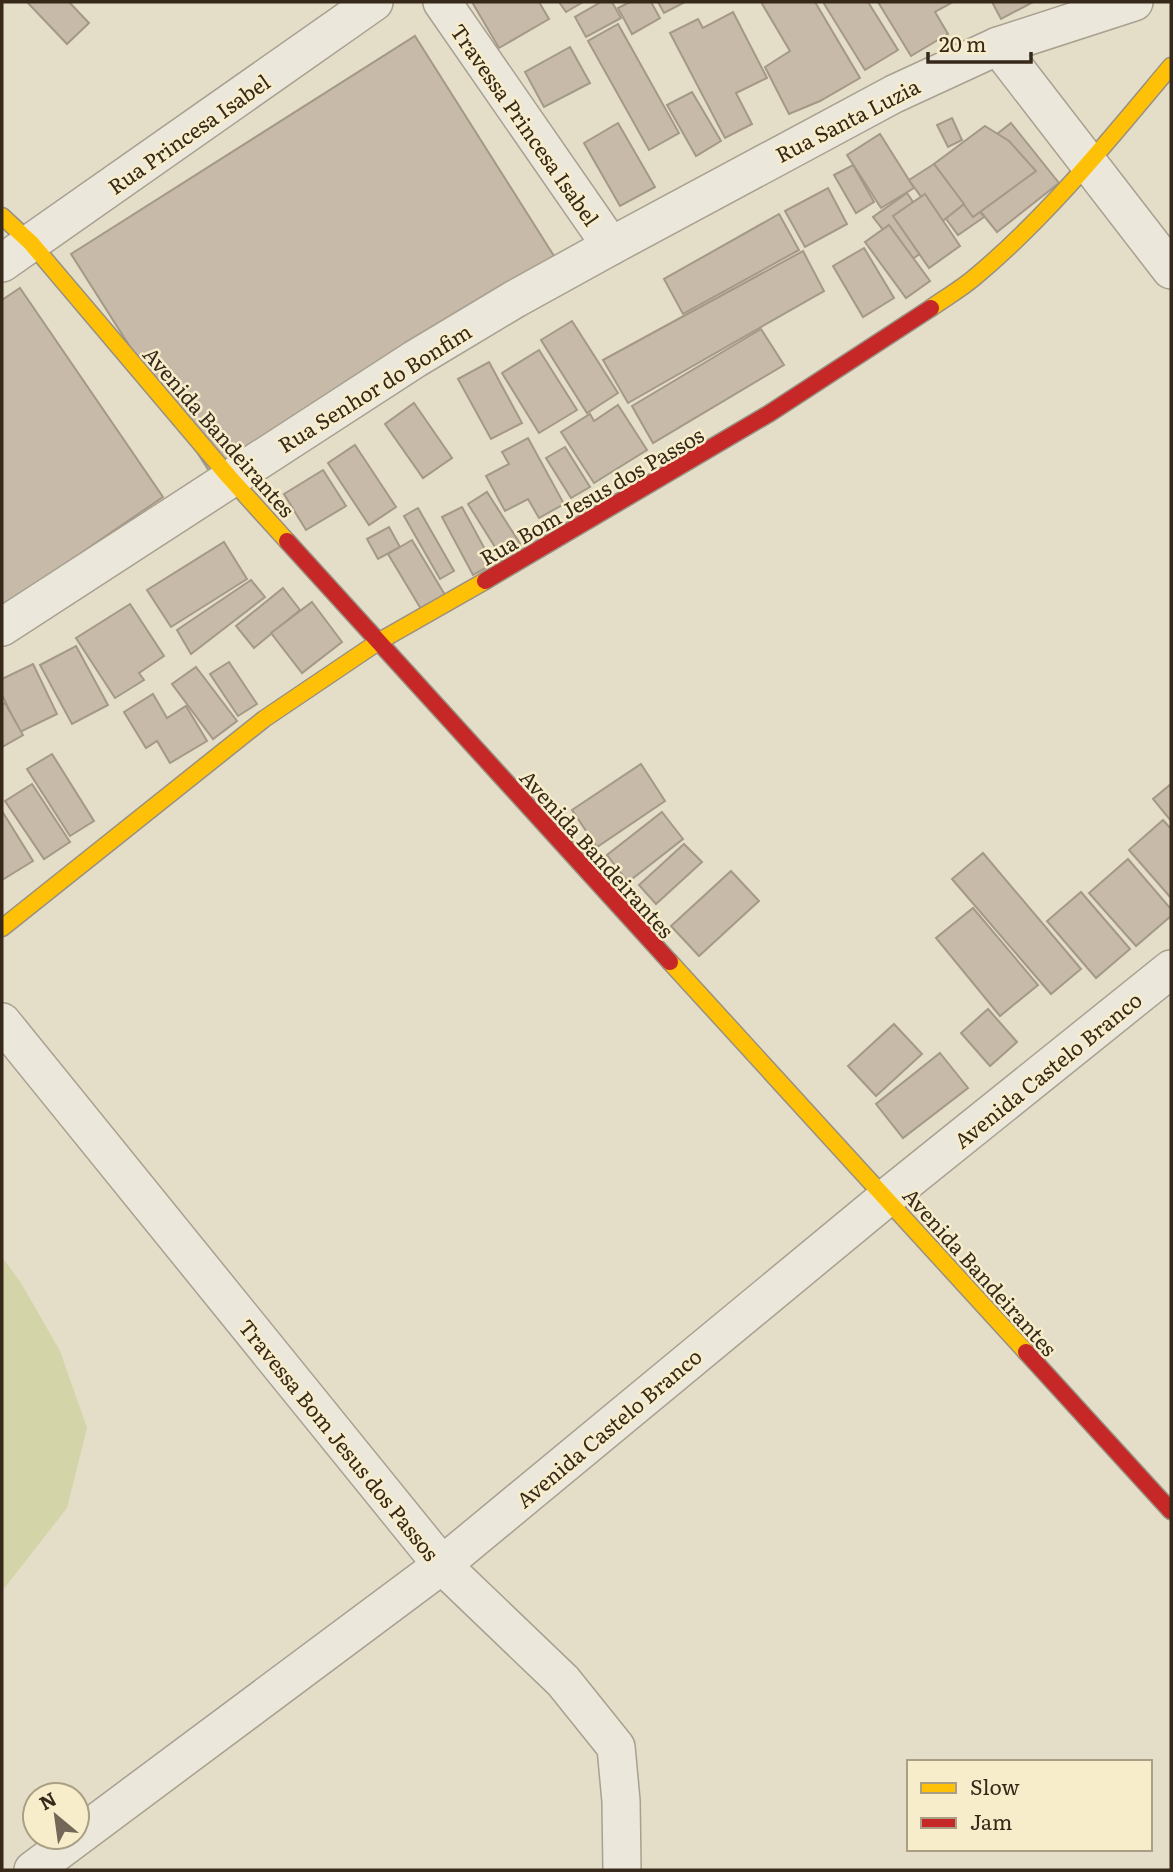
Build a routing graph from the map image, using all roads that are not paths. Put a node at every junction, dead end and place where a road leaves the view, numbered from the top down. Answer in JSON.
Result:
{"nodes":[{"id":1,"x":374,"y":2,"type":"edge"},
{"id":2,"x":442,"y":2,"type":"edge"},
{"id":3,"x":1134,"y":2,"type":"edge"},
{"id":4,"x":998,"y":47,"type":"junction"},
{"id":5,"x":1171,"y":66,"type":"edge"},
{"id":6,"x":1089,"y":165,"type":"junction"},
{"id":7,"x":2,"y":216,"type":"edge"},
{"id":8,"x":611,"y":246,"type":"junction"},
{"id":9,"x":16,"y":253,"type":"edge"},
{"id":10,"x":1171,"y":270,"type":"edge"},
{"id":11,"x":230,"y":478,"type":"junction"},
{"id":12,"x":2,"y":627,"type":"edge"},
{"id":13,"x":378,"y":642,"type":"junction"},
{"id":14,"x":2,"y":928,"type":"edge"},
{"id":15,"x":1171,"y":969,"type":"edge"},
{"id":16,"x":2,"y":1022,"type":"edge"},
{"id":17,"x":886,"y":1198,"type":"junction"},
{"id":18,"x":1171,"y":1511,"type":"edge"},
{"id":19,"x":442,"y":1565,"type":"junction"},
{"id":20,"x":33,"y":1870,"type":"edge"},
{"id":21,"x":622,"y":1870,"type":"edge"}],
"edges":[{"from":1,"to":9,"type":"street","name":"Rua Princesa Isabel"},
{"from":2,"to":8,"type":"street","name":"Travessa Princesa Isabel"},
{"from":3,"to":4,"type":"street","name":"Rua Santa Luzia"},
{"from":4,"to":6,"type":"street"},
{"from":4,"to":8,"type":"street","name":"Rua Santa Luzia"},
{"from":5,"to":6,"type":"street","name":"Rua Bom Jesus dos Passos"},
{"from":6,"to":10,"type":"street"},
{"from":6,"to":13,"type":"street","name":"Rua Bom Jesus dos Passos"},
{"from":7,"to":9,"type":"street","name":"Avenida Bandeirantes"},
{"from":8,"to":11,"type":"street","name":"Rua Senhor do Bonfim"},
{"from":9,"to":11,"type":"street","name":"Avenida Bandeirantes"},
{"from":11,"to":12,"type":"street","name":"Rua Senhor do Bonfim"},
{"from":11,"to":13,"type":"street","name":"Avenida Bandeirantes"},
{"from":13,"to":14,"type":"street","name":"Rua Bom Jesus dos Passos"},
{"from":13,"to":17,"type":"street","name":"Avenida Bandeirantes"},
{"from":15,"to":17,"type":"street","name":"Avenida Castelo Branco"},
{"from":16,"to":19,"type":"street","name":"Travessa Bom Jesus dos Passos"},
{"from":17,"to":18,"type":"street","name":"Avenida Bandeirantes"},
{"from":17,"to":19,"type":"street","name":"Avenida Castelo Branco"},
{"from":19,"to":20,"type":"street","name":"Avenida Castelo Branco"},
{"from":19,"to":21,"type":"street","name":"Travessa Bom Jesus dos Passos"}]}
